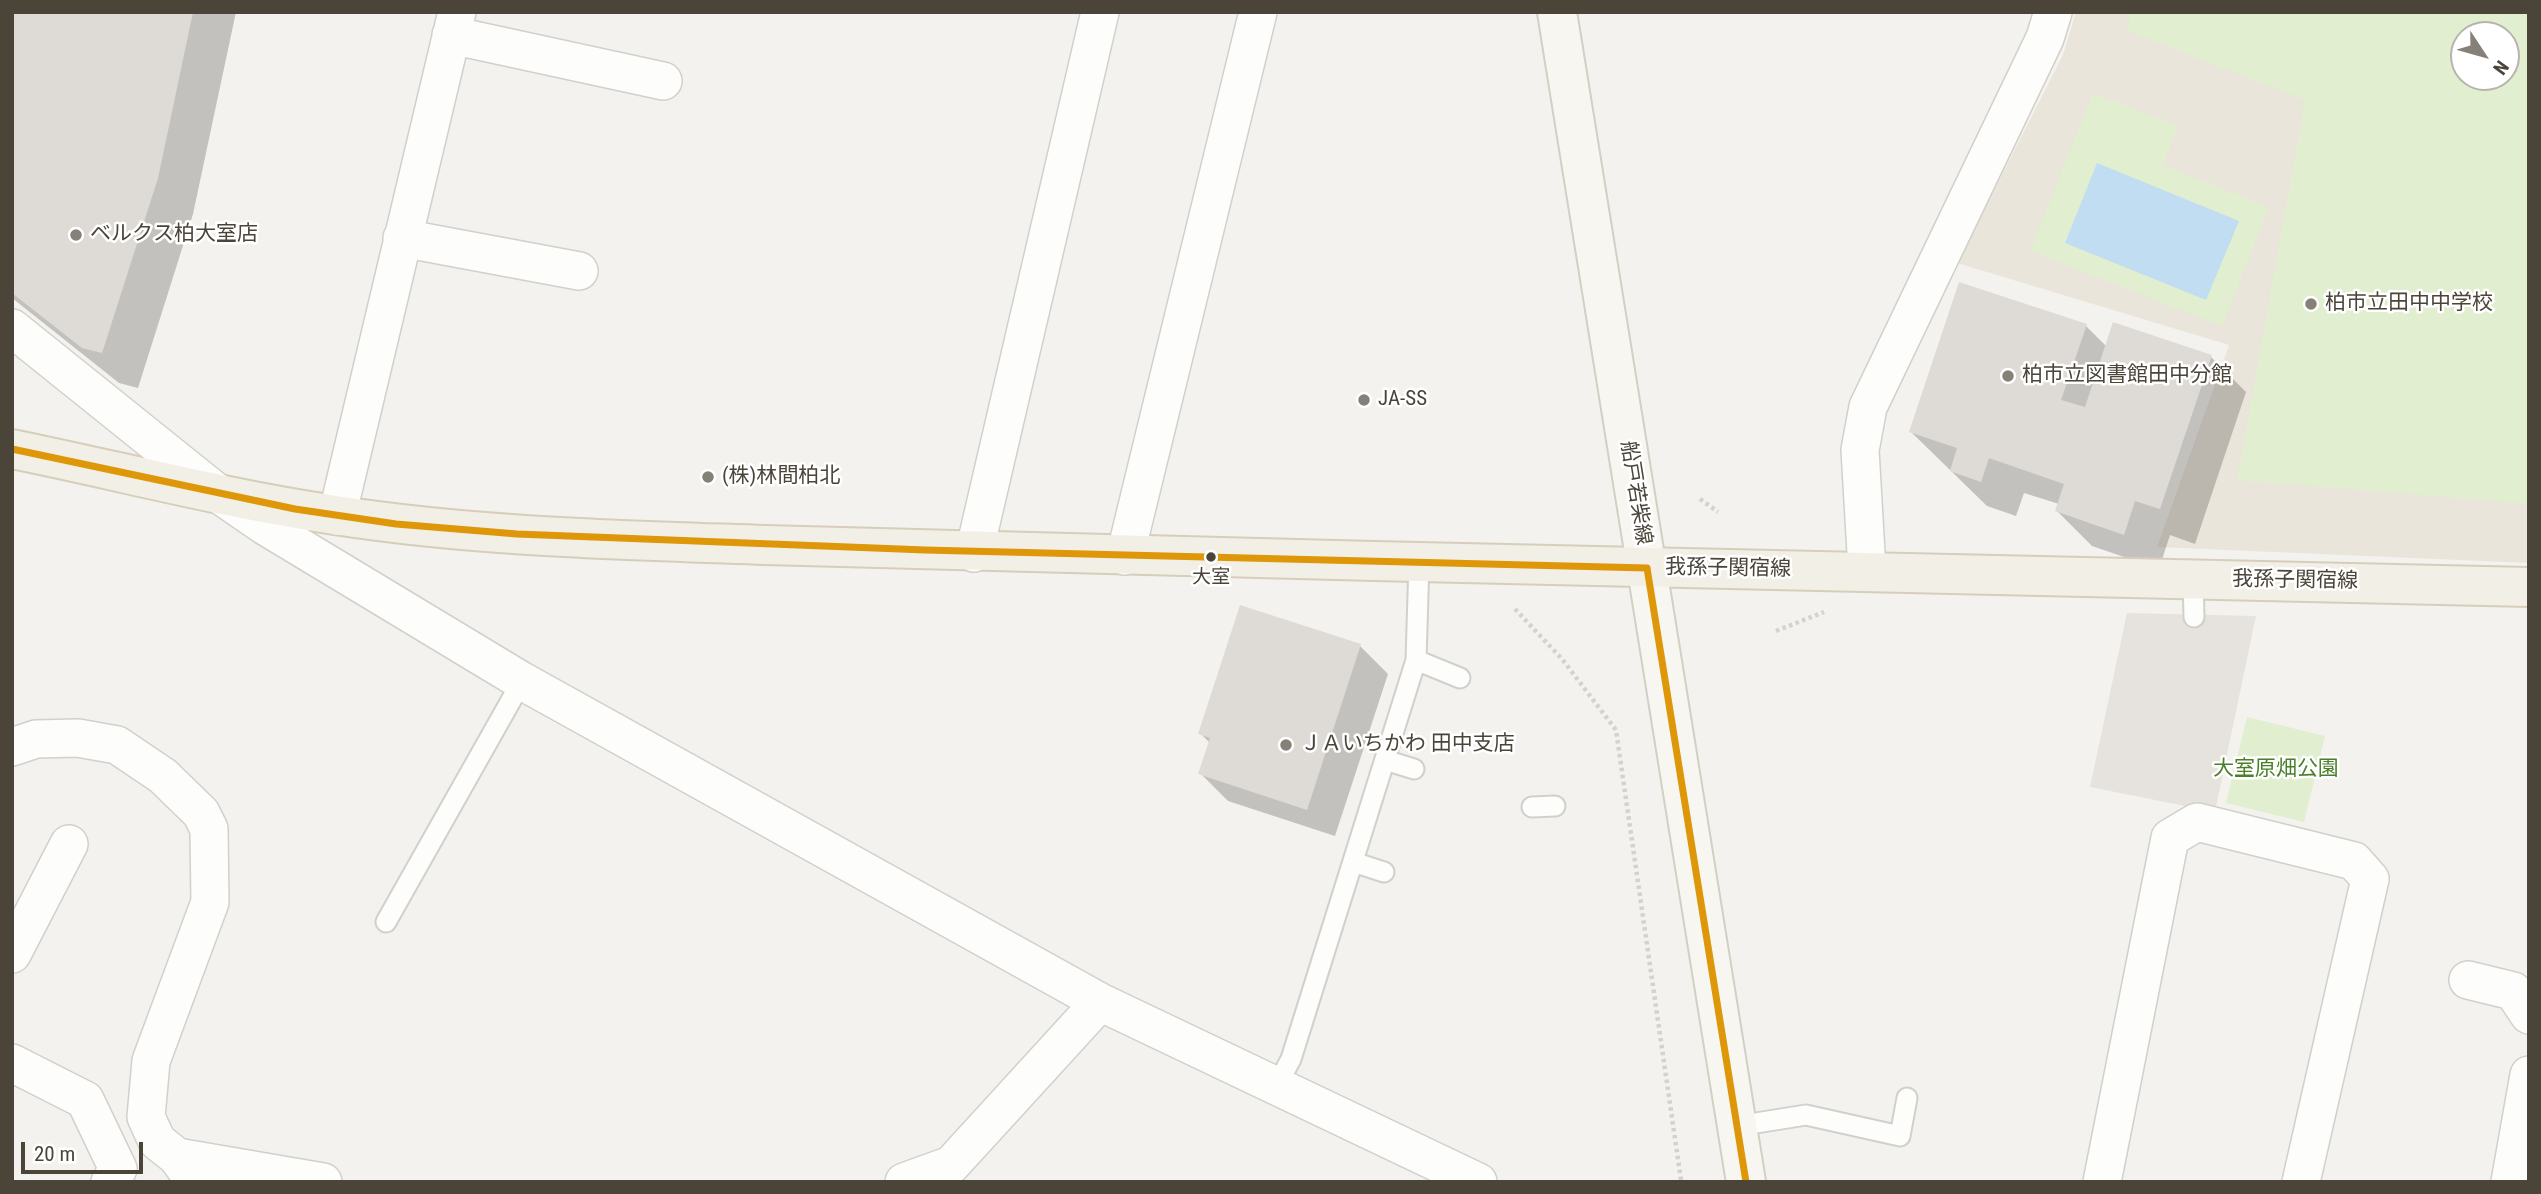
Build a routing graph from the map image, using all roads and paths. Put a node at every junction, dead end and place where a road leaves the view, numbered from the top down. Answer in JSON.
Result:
{"nodes":[{"id":1,"x":1100,"y":12,"type":"edge"},
{"id":2,"x":1258,"y":12,"type":"edge"},
{"id":3,"x":1558,"y":12,"type":"edge"},
{"id":4,"x":2053,"y":12,"type":"edge"},
{"id":5,"x":454,"y":24,"type":"edge"},
{"id":6,"x":663,"y":81,"type":"dead end"},
{"id":7,"x":402,"y":238,"type":"junction"},
{"id":8,"x":579,"y":271,"type":"dead end"},
{"id":9,"x":12,"y":328,"type":"edge"},
{"id":10,"x":12,"y":449,"type":"edge"},
{"id":11,"x":220,"y":495,"type":"junction"},
{"id":12,"x":1700,"y":499,"type":"dead end"},
{"id":13,"x":1718,"y":512,"type":"dead end"},
{"id":14,"x":337,"y":516,"type":"junction"},
{"id":15,"x":974,"y":553,"type":"junction"},
{"id":16,"x":1125,"y":556,"type":"junction"},
{"id":17,"x":1419,"y":562,"type":"junction"},
{"id":18,"x":1647,"y":568,"type":"junction"},
{"id":19,"x":1867,"y":570,"type":"junction"},
{"id":20,"x":2193,"y":578,"type":"junction"},
{"id":21,"x":2529,"y":587,"type":"edge"},
{"id":22,"x":1515,"y":609,"type":"dead end"},
{"id":23,"x":2194,"y":617,"type":"dead end"},
{"id":24,"x":1416,"y":660,"type":"junction"},
{"id":25,"x":1460,"y":678,"type":"dead end"},
{"id":26,"x":522,"y":681,"type":"junction"},
{"id":27,"x":12,"y":747,"type":"edge"},
{"id":28,"x":1385,"y":760,"type":"junction"},
{"id":29,"x":1414,"y":769,"type":"dead end"},
{"id":30,"x":1555,"y":806,"type":"dead end"},
{"id":31,"x":1532,"y":807,"type":"dead end"},
{"id":32,"x":69,"y":844,"type":"dead end"},
{"id":33,"x":1353,"y":862,"type":"junction"},
{"id":34,"x":1384,"y":872,"type":"dead end"},
{"id":35,"x":386,"y":922,"type":"dead end"},
{"id":36,"x":12,"y":954,"type":"edge"},
{"id":37,"x":2468,"y":980,"type":"dead end"},
{"id":38,"x":1100,"y":1002,"type":"junction"},
{"id":39,"x":2529,"y":1016,"type":"edge"},
{"id":40,"x":12,"y":1063,"type":"edge"},
{"id":41,"x":2529,"y":1075,"type":"edge"},
{"id":42,"x":1277,"y":1085,"type":"junction"},
{"id":43,"x":1907,"y":1098,"type":"dead end"},
{"id":44,"x":1737,"y":1126,"type":"junction"},
{"id":45,"x":186,"y":1169,"type":"edge"},
{"id":46,"x":1681,"y":1180,"type":"dead end"},
{"id":47,"x":110,"y":1182,"type":"edge"},
{"id":48,"x":323,"y":1182,"type":"edge"},
{"id":49,"x":904,"y":1182,"type":"edge"},
{"id":50,"x":1478,"y":1182,"type":"edge"},
{"id":51,"x":1746,"y":1182,"type":"edge"},
{"id":52,"x":2102,"y":1182,"type":"edge"},
{"id":53,"x":2301,"y":1182,"type":"edge"},
{"id":54,"x":2510,"y":1182,"type":"edge"}],
"edges":[{"from":1,"to":15,"type":"street"},
{"from":2,"to":16,"type":"street"},
{"from":3,"to":18,"type":"street","name":"船戸若柴線"},
{"from":4,"to":19,"type":"street"},
{"from":5,"to":6,"type":"street"},
{"from":5,"to":7,"type":"street"},
{"from":7,"to":8,"type":"street"},
{"from":7,"to":14,"type":"street"},
{"from":9,"to":11,"type":"street"},
{"from":10,"to":11,"type":"main road","name":"我孫子関宿線"},
{"from":11,"to":14,"type":"main road","name":"我孫子関宿線"},
{"from":11,"to":26,"type":"street"},
{"from":12,"to":13,"type":"path"},
{"from":14,"to":15,"type":"main road","name":"我孫子関宿線"},
{"from":15,"to":16,"type":"main road","name":"我孫子関宿線"},
{"from":16,"to":17,"type":"main road","name":"我孫子関宿線"},
{"from":17,"to":18,"type":"main road","name":"我孫子関宿線"},
{"from":17,"to":24,"type":"lane"},
{"from":18,"to":19,"type":"main road","name":"我孫子関宿線"},
{"from":18,"to":44,"type":"street","name":"船戸若柴線"},
{"from":19,"to":20,"type":"main road","name":"我孫子関宿線"},
{"from":20,"to":21,"type":"main road","name":"我孫子関宿線"},
{"from":20,"to":23,"type":"lane"},
{"from":22,"to":46,"type":"path"},
{"from":24,"to":25,"type":"lane"},
{"from":24,"to":28,"type":"lane"},
{"from":26,"to":35,"type":"lane"},
{"from":26,"to":38,"type":"street"},
{"from":27,"to":45,"type":"street"},
{"from":28,"to":29,"type":"lane"},
{"from":28,"to":33,"type":"lane"},
{"from":30,"to":31,"type":"lane"},
{"from":32,"to":36,"type":"street"},
{"from":33,"to":34,"type":"lane"},
{"from":33,"to":42,"type":"lane"},
{"from":37,"to":39,"type":"street"},
{"from":38,"to":42,"type":"street"},
{"from":38,"to":49,"type":"street"},
{"from":40,"to":47,"type":"street"},
{"from":41,"to":54,"type":"street"},
{"from":42,"to":50,"type":"street"},
{"from":43,"to":44,"type":"lane"},
{"from":44,"to":51,"type":"street","name":"船戸若柴線"},
{"from":45,"to":48,"type":"street"},
{"from":52,"to":53,"type":"street"}]}
